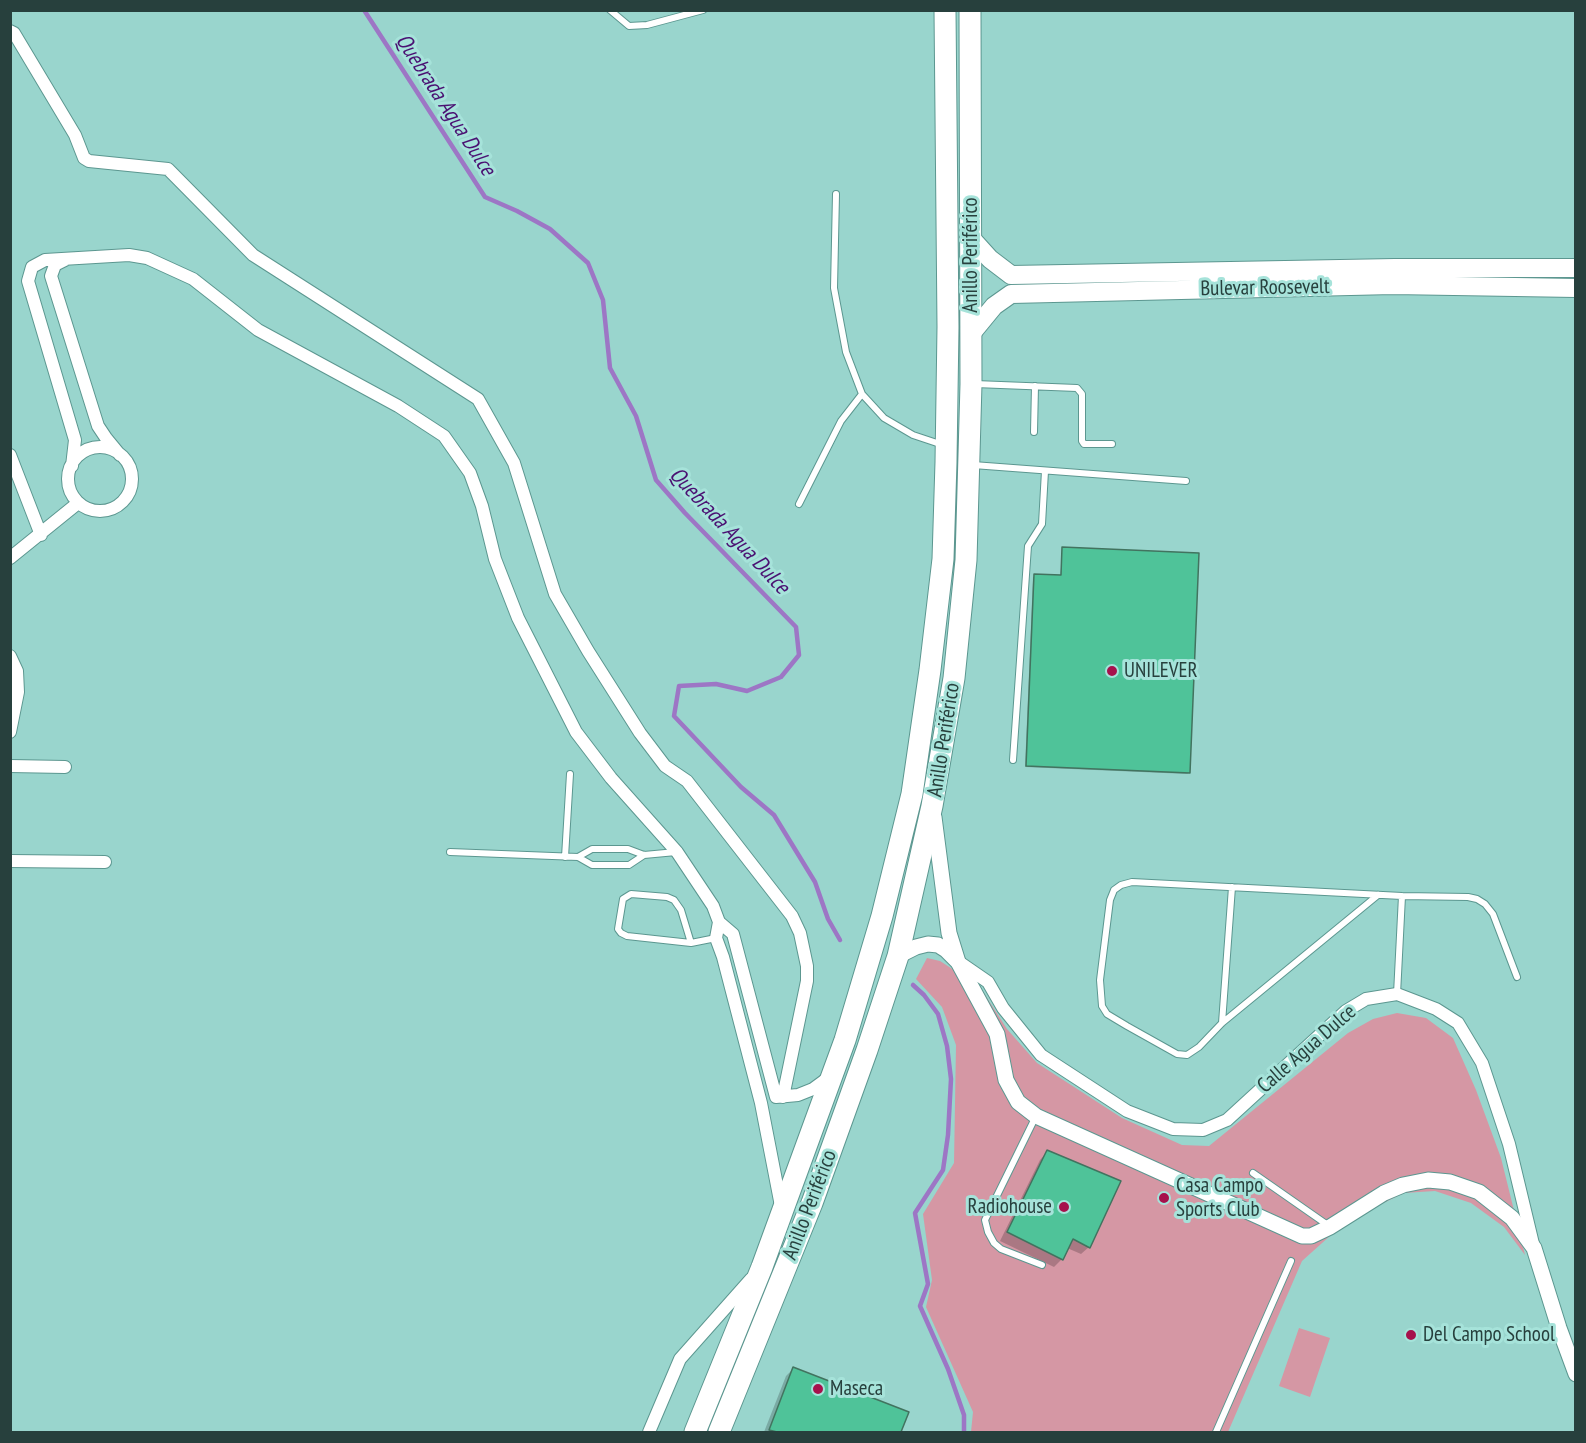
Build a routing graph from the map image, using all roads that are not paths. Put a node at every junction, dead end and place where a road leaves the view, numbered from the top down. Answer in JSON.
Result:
{"nodes":[{"id":1,"x":610,"y":10,"type":"edge"},
{"id":2,"x":702,"y":10,"type":"edge"},
{"id":3,"x":945,"y":10,"type":"edge"},
{"id":4,"x":970,"y":10,"type":"edge"},
{"id":5,"x":10,"y":32,"type":"edge"},
{"id":6,"x":836,"y":194,"type":"dead end"},
{"id":7,"x":971,"y":238,"type":"junction"},
{"id":8,"x":69,"y":259,"type":"junction"},
{"id":9,"x":1575,"y":267,"type":"edge"},
{"id":10,"x":1011,"y":275,"type":"junction"},
{"id":11,"x":1575,"y":288,"type":"edge"},
{"id":12,"x":1011,"y":294,"type":"junction"},
{"id":13,"x":971,"y":334,"type":"junction"},
{"id":14,"x":971,"y":384,"type":"junction"},
{"id":15,"x":1035,"y":386,"type":"junction"},
{"id":16,"x":862,"y":394,"type":"junction"},
{"id":17,"x":1034,"y":432,"type":"dead end"},
{"id":18,"x":1112,"y":444,"type":"dead end"},
{"id":19,"x":947,"y":446,"type":"junction"},
{"id":20,"x":10,"y":454,"type":"edge"},
{"id":21,"x":120,"y":455,"type":"junction"},
{"id":22,"x":72,"y":465,"type":"junction"},
{"id":23,"x":969,"y":465,"type":"junction"},
{"id":24,"x":1045,"y":471,"type":"junction"},
{"id":25,"x":1186,"y":481,"type":"dead end"},
{"id":26,"x":78,"y":503,"type":"junction"},
{"id":27,"x":799,"y":504,"type":"dead end"},
{"id":28,"x":41,"y":535,"type":"junction"},
{"id":29,"x":10,"y":558,"type":"edge"},
{"id":30,"x":10,"y":656,"type":"edge"},
{"id":31,"x":10,"y":732,"type":"edge"},
{"id":32,"x":1013,"y":760,"type":"dead end"},
{"id":33,"x":10,"y":766,"type":"edge"},
{"id":34,"x":65,"y":767,"type":"dead end"},
{"id":35,"x":570,"y":774,"type":"dead end"},
{"id":36,"x":932,"y":806,"type":"junction"},
{"id":37,"x":450,"y":852,"type":"dead end"},
{"id":38,"x":677,"y":852,"type":"junction"},
{"id":39,"x":644,"y":855,"type":"junction"},
{"id":40,"x":565,"y":857,"type":"junction"},
{"id":41,"x":578,"y":857,"type":"junction"},
{"id":42,"x":10,"y":861,"type":"edge"},
{"id":43,"x":105,"y":862,"type":"dead end"},
{"id":44,"x":1232,"y":887,"type":"junction"},
{"id":45,"x":1378,"y":895,"type":"junction"},
{"id":46,"x":1402,"y":896,"type":"junction"},
{"id":47,"x":719,"y":922,"type":"junction"},
{"id":48,"x":716,"y":938,"type":"junction"},
{"id":49,"x":691,"y":943,"type":"junction"},
{"id":50,"x":898,"y":956,"type":"junction"},
{"id":51,"x":958,"y":962,"type":"junction"},
{"id":52,"x":1517,"y":977,"type":"dead end"},
{"id":53,"x":1397,"y":994,"type":"junction"},
{"id":54,"x":1222,"y":1023,"type":"junction"},
{"id":55,"x":834,"y":1073,"type":"junction"},
{"id":56,"x":780,"y":1097,"type":"junction"},
{"id":57,"x":761,"y":1103,"type":"junction"},
{"id":58,"x":1036,"y":1116,"type":"junction"},
{"id":59,"x":1253,"y":1173,"type":"dead end"},
{"id":60,"x":783,"y":1213,"type":"junction"},
{"id":61,"x":1330,"y":1227,"type":"junction"},
{"id":62,"x":1534,"y":1248,"type":"junction"},
{"id":63,"x":1291,"y":1261,"type":"dead end"},
{"id":64,"x":1042,"y":1264,"type":"dead end"},
{"id":65,"x":762,"y":1267,"type":"junction"},
{"id":66,"x":1575,"y":1374,"type":"edge"},
{"id":67,"x":649,"y":1432,"type":"edge"},
{"id":68,"x":695,"y":1432,"type":"edge"},
{"id":69,"x":719,"y":1432,"type":"edge"},
{"id":70,"x":1216,"y":1432,"type":"edge"}],
"edges":[{"from":1,"to":2,"type":"lane"},
{"from":3,"to":19,"type":"highway","name":"Anillo Periférico"},
{"from":4,"to":7,"type":"highway","name":"Anillo Periférico"},
{"from":5,"to":56,"type":"street"},
{"from":6,"to":16,"type":"lane"},
{"from":7,"to":10,"type":"main road"},
{"from":7,"to":13,"type":"highway","name":"Anillo Periférico"},
{"from":8,"to":21,"type":"street"},
{"from":8,"to":22,"type":"street"},
{"from":8,"to":38,"type":"street"},
{"from":9,"to":10,"type":"main road","name":"Bulevar Roosevelt"},
{"from":10,"to":12,"type":"main road"},
{"from":11,"to":12,"type":"main road","name":"Bulevar Roosevelt"},
{"from":12,"to":13,"type":"main road"},
{"from":13,"to":14,"type":"highway","name":"Anillo Periférico"},
{"from":14,"to":15,"type":"lane"},
{"from":14,"to":23,"type":"highway","name":"Anillo Periférico"},
{"from":15,"to":17,"type":"lane"},
{"from":15,"to":18,"type":"lane"},
{"from":16,"to":19,"type":"lane"},
{"from":16,"to":27,"type":"lane"},
{"from":19,"to":55,"type":"highway","name":"Anillo Periférico"},
{"from":20,"to":28,"type":"street"},
{"from":21,"to":22,"type":"street"},
{"from":21,"to":26,"type":"street"},
{"from":22,"to":26,"type":"street"},
{"from":23,"to":24,"type":"lane"},
{"from":23,"to":36,"type":"highway","name":"Anillo Periférico"},
{"from":24,"to":25,"type":"lane"},
{"from":24,"to":32,"type":"lane"},
{"from":26,"to":28,"type":"street"},
{"from":28,"to":29,"type":"street"},
{"from":30,"to":31,"type":"street"},
{"from":33,"to":34,"type":"street"},
{"from":35,"to":40,"type":"lane"},
{"from":36,"to":50,"type":"highway","name":"Anillo Periférico"},
{"from":36,"to":51,"type":"street"},
{"from":37,"to":40,"type":"lane"},
{"from":38,"to":39,"type":"lane"},
{"from":38,"to":47,"type":"street"},
{"from":39,"to":41,"type":"lane"},
{"from":39,"to":41,"type":"lane"},
{"from":40,"to":41,"type":"lane"},
{"from":42,"to":43,"type":"street"},
{"from":44,"to":45,"type":"lane"},
{"from":44,"to":54,"type":"lane"},
{"from":44,"to":54,"type":"lane"},
{"from":45,"to":46,"type":"lane"},
{"from":45,"to":54,"type":"lane"},
{"from":46,"to":52,"type":"lane"},
{"from":46,"to":53,"type":"lane"},
{"from":47,"to":48,"type":"street"},
{"from":47,"to":56,"type":"street"},
{"from":48,"to":49,"type":"lane"},
{"from":48,"to":57,"type":"street"},
{"from":49,"to":49,"type":"lane"},
{"from":50,"to":51,"type":"street","name":"Calle Agua Dulce"},
{"from":50,"to":69,"type":"highway","name":"Anillo Periférico"},
{"from":51,"to":53,"type":"street","name":"Calle Agua Dulce"},
{"from":51,"to":58,"type":"street"},
{"from":53,"to":62,"type":"street"},
{"from":55,"to":56,"type":"street"},
{"from":55,"to":60,"type":"highway","name":"Anillo Periférico"},
{"from":56,"to":57,"type":"street"},
{"from":57,"to":60,"type":"street"},
{"from":58,"to":61,"type":"street"},
{"from":58,"to":64,"type":"lane"},
{"from":59,"to":61,"type":"lane"},
{"from":60,"to":65,"type":"highway","name":"Anillo Periférico"},
{"from":61,"to":62,"type":"street"},
{"from":62,"to":66,"type":"street"},
{"from":63,"to":70,"type":"lane"},
{"from":65,"to":67,"type":"street"},
{"from":65,"to":68,"type":"highway","name":"Anillo Periférico"}]}
